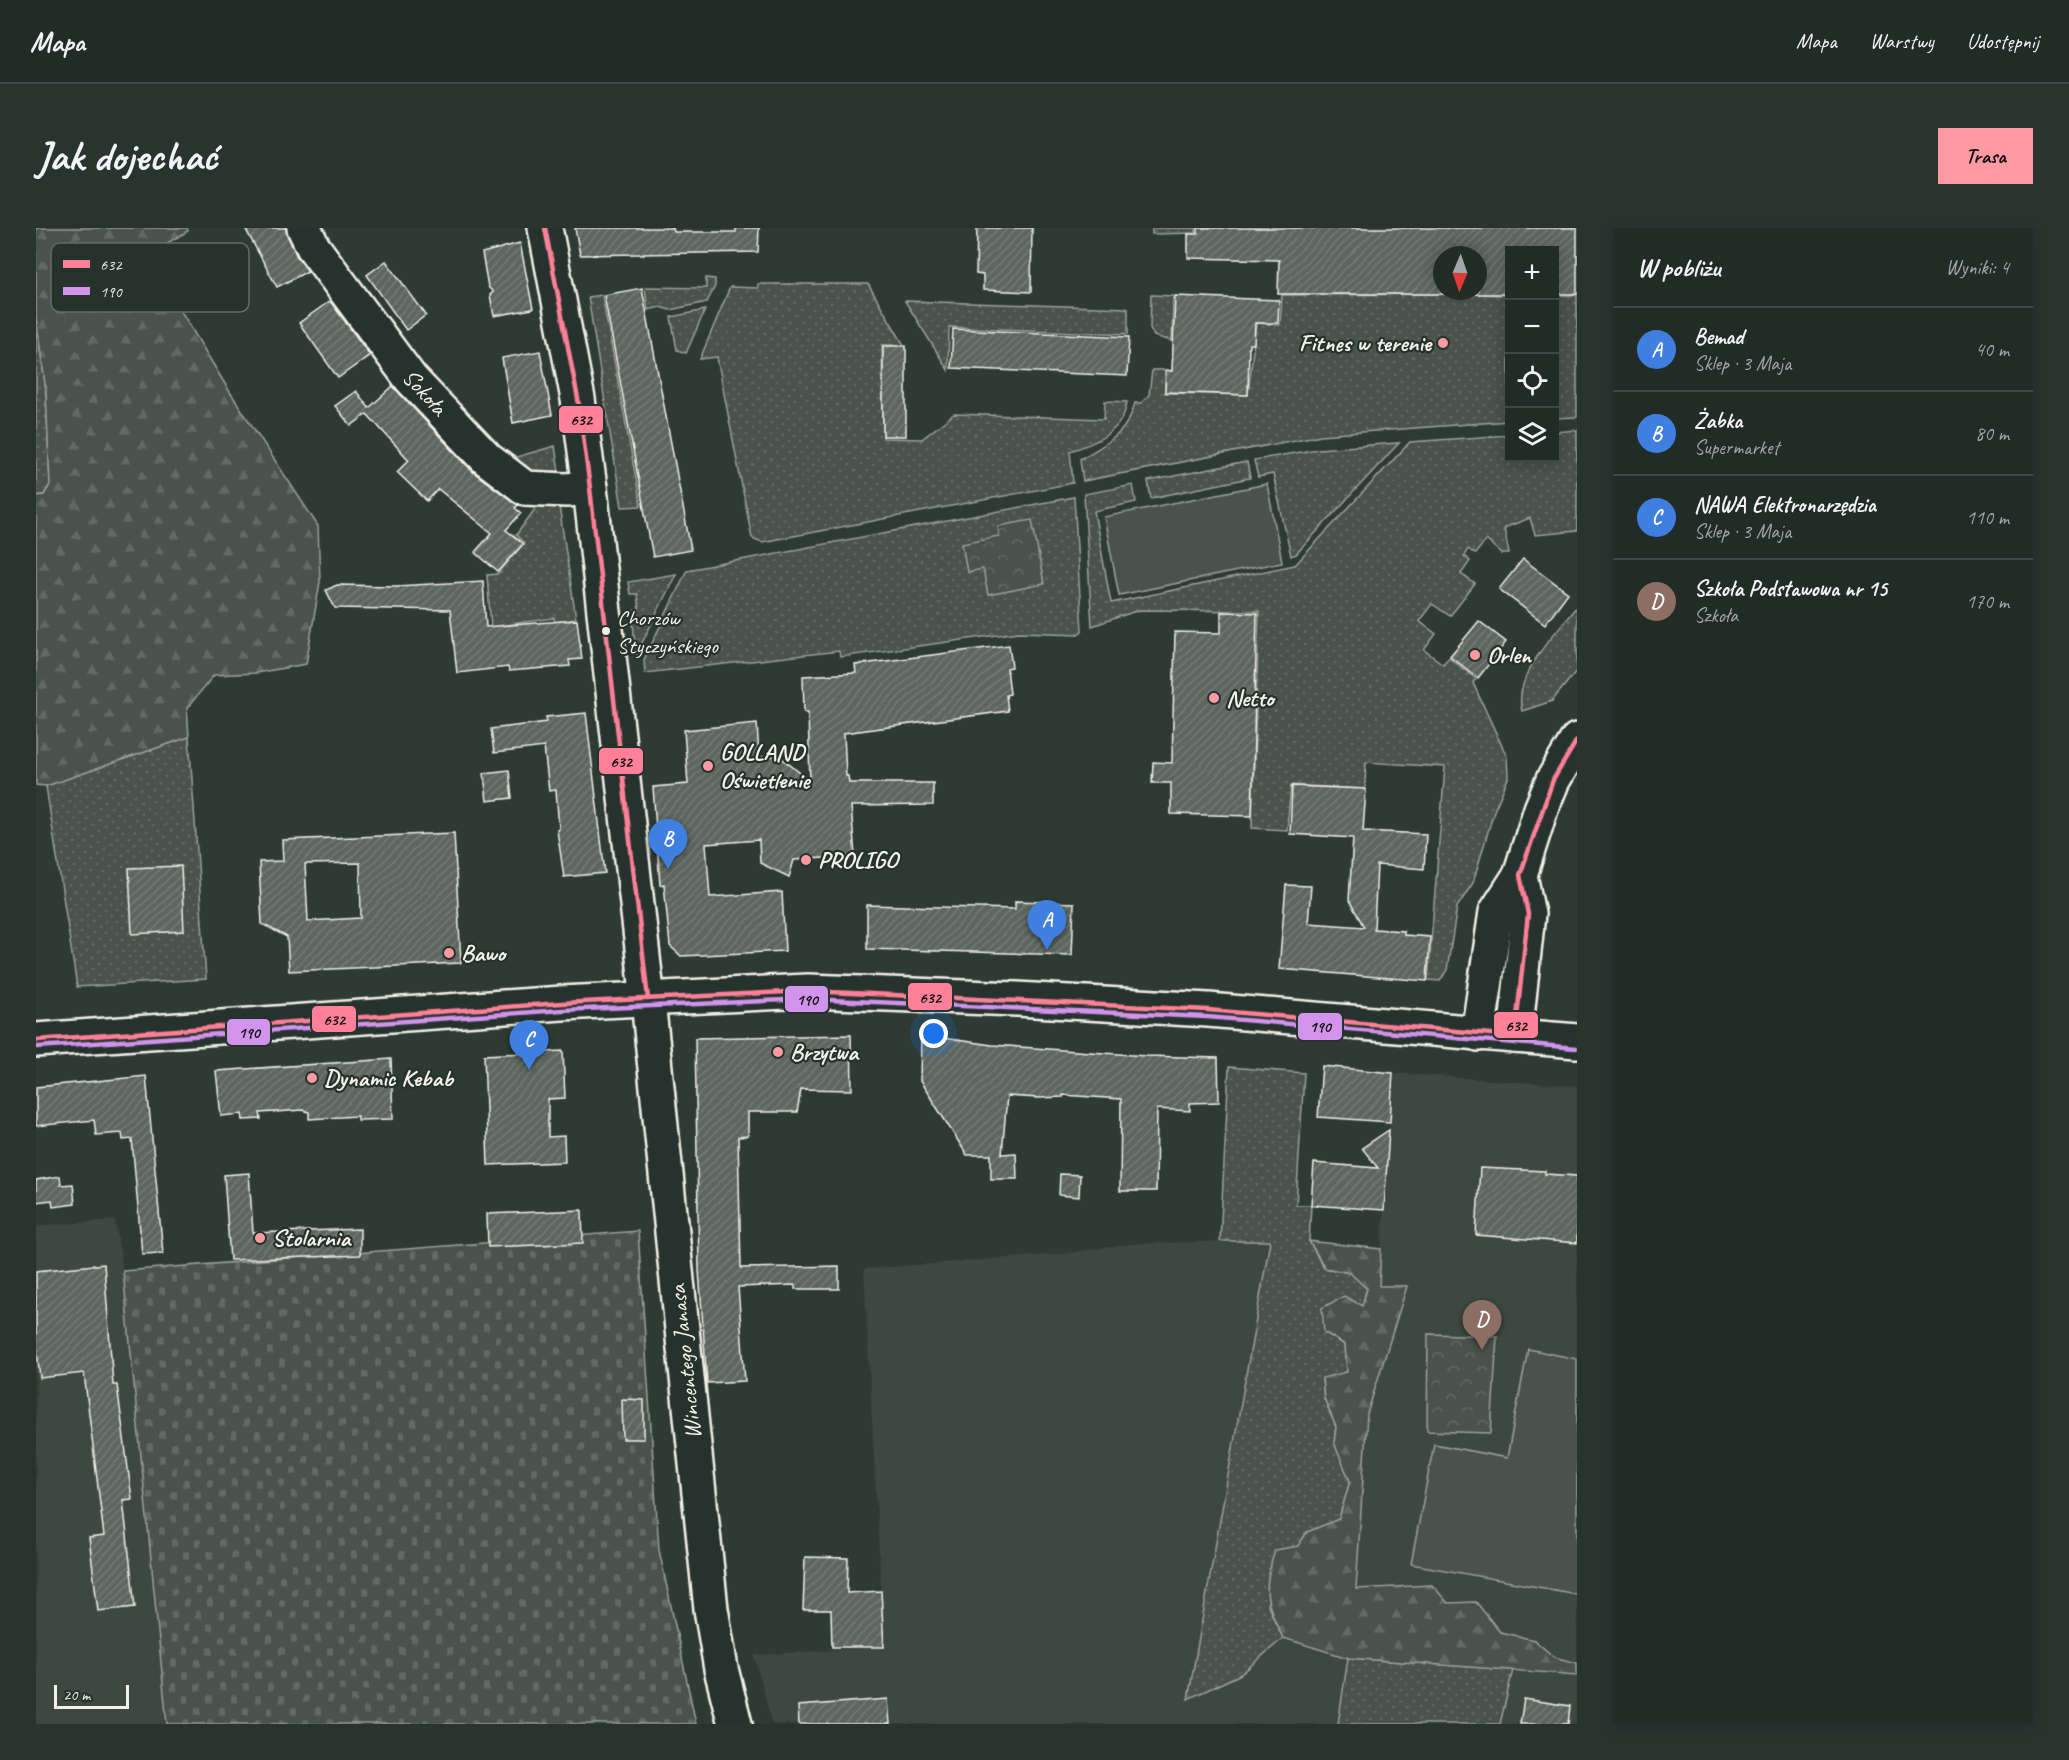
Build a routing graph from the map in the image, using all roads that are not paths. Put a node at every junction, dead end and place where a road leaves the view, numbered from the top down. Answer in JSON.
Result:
{"nodes":[{"id":1,"x":304,"y":228,"type":"edge"},
{"id":2,"x":545,"y":228,"type":"edge"},
{"id":3,"x":590,"y":488,"type":"junction"},
{"id":4,"x":1577,"y":740,"type":"edge"},
{"id":5,"x":1520,"y":875,"type":"junction"},
{"id":6,"x":648,"y":999,"type":"junction"},
{"id":7,"x":1478,"y":1034,"type":"junction"},
{"id":8,"x":1515,"y":1036,"type":"junction"},
{"id":9,"x":36,"y":1040,"type":"edge"},
{"id":10,"x":1577,"y":1041,"type":"edge"},
{"id":11,"x":735,"y":1724,"type":"edge"}],
"edges":[{"from":1,"to":3,"type":"street","name":"Sokoła"},
{"from":2,"to":3,"type":"street","name":"Wincentego Janasa"},
{"from":3,"to":6,"type":"street","name":"Wincentego Janasa"},
{"from":4,"to":5,"type":"street"},
{"from":5,"to":7,"type":"street"},
{"from":5,"to":8,"type":"street"},
{"from":6,"to":7,"type":"street"},
{"from":6,"to":9,"type":"street"},
{"from":6,"to":11,"type":"street","name":"Wincentego Janasa"},
{"from":7,"to":8,"type":"street"},
{"from":8,"to":10,"type":"street"}]}
